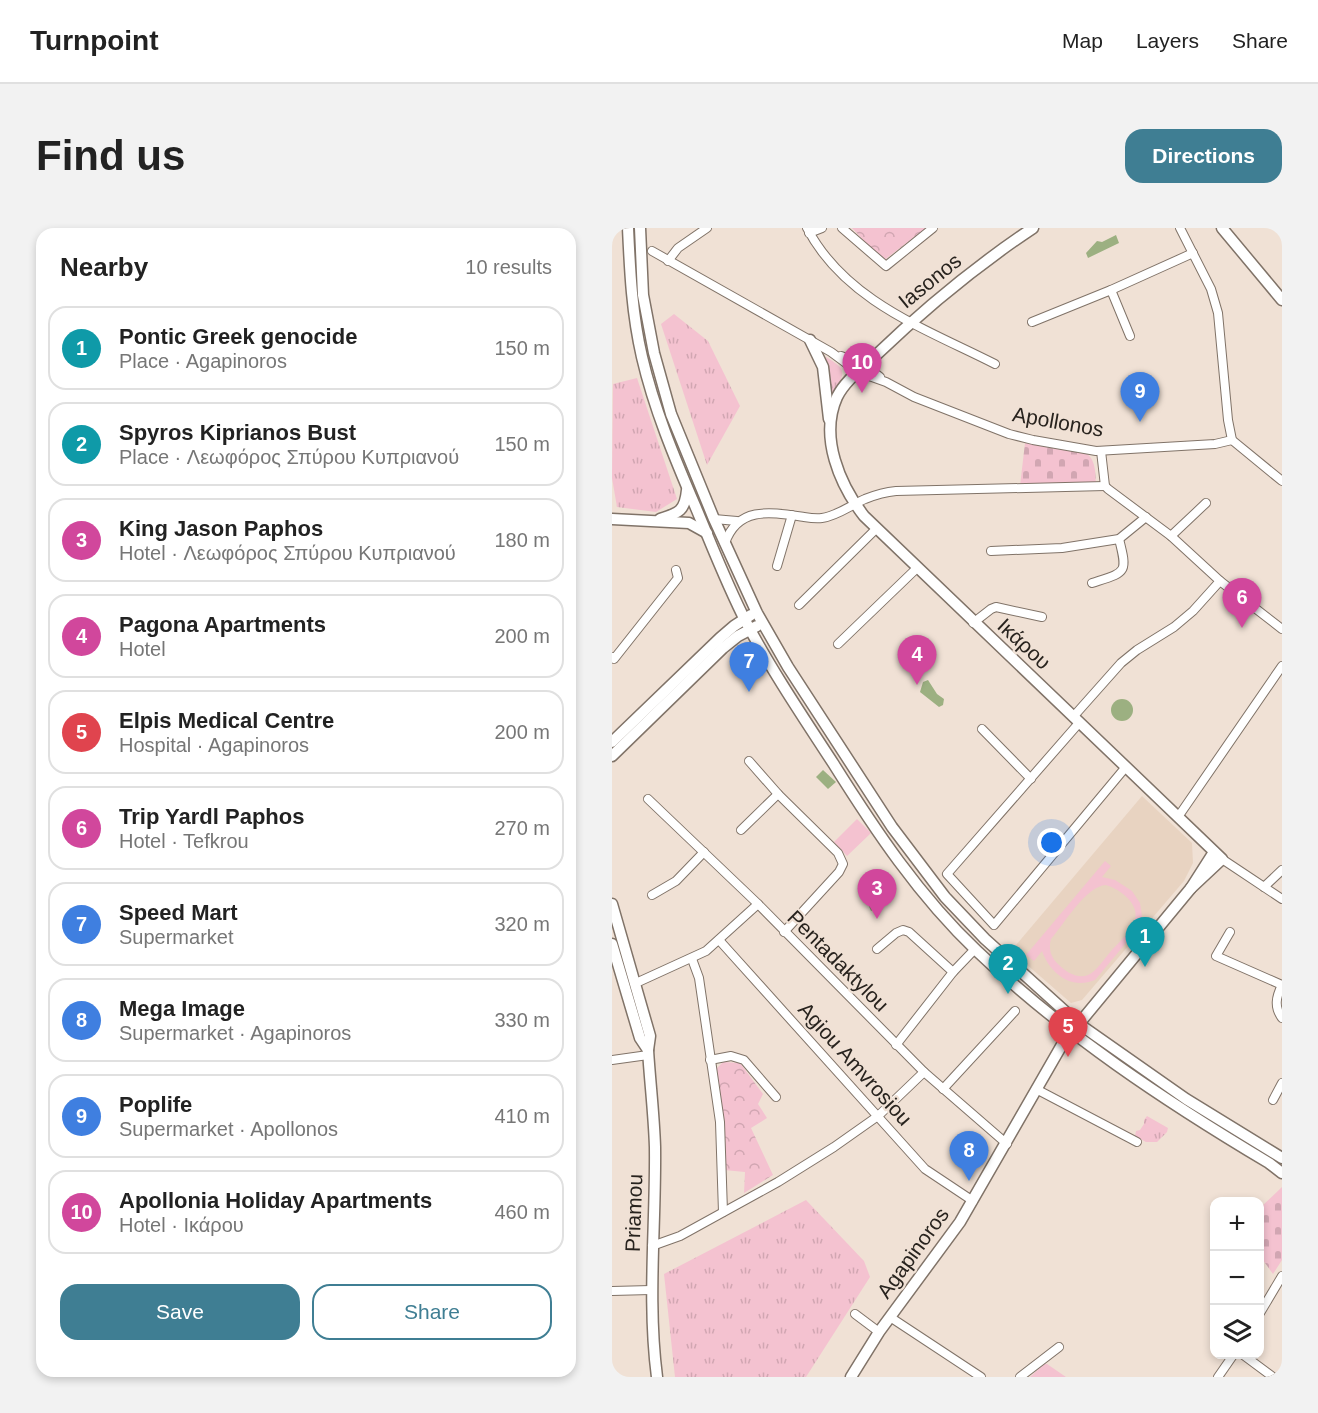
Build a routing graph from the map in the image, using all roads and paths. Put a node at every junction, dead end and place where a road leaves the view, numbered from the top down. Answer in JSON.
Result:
{"nodes":[{"id":1,"x":628,"y":228,"type":"edge"},
{"id":2,"x":639,"y":228,"type":"edge"},
{"id":3,"x":707,"y":228,"type":"edge"},
{"id":4,"x":822,"y":228,"type":"edge"},
{"id":5,"x":842,"y":228,"type":"edge"},
{"id":6,"x":933,"y":228,"type":"edge"},
{"id":7,"x":1033,"y":228,"type":"edge"},
{"id":8,"x":1180,"y":228,"type":"edge"},
{"id":9,"x":1223,"y":229,"type":"edge"},
{"id":10,"x":808,"y":230,"type":"edge"},
{"id":11,"x":652,"y":251,"type":"dead end"},
{"id":12,"x":1193,"y":253,"type":"junction"},
{"id":13,"x":668,"y":261,"type":"junction"},
{"id":14,"x":1111,"y":290,"type":"junction"},
{"id":15,"x":1282,"y":300,"type":"edge"},
{"id":16,"x":911,"y":321,"type":"junction"},
{"id":17,"x":1032,"y":322,"type":"dead end"},
{"id":18,"x":1131,"y":336,"type":"dead end"},
{"id":19,"x":810,"y":340,"type":"junction"},
{"id":20,"x":995,"y":364,"type":"dead end"},
{"id":21,"x":861,"y":369,"type":"junction"},
{"id":22,"x":831,"y":431,"type":"junction"},
{"id":23,"x":1232,"y":440,"type":"junction"},
{"id":24,"x":1101,"y":451,"type":"junction"},
{"id":25,"x":1282,"y":481,"type":"edge"},
{"id":26,"x":1105,"y":486,"type":"junction"},
{"id":27,"x":687,"y":489,"type":"junction"},
{"id":28,"x":1206,"y":503,"type":"dead end"},
{"id":29,"x":855,"y":504,"type":"junction"},
{"id":30,"x":792,"y":516,"type":"junction"},
{"id":31,"x":1146,"y":517,"type":"junction"},
{"id":32,"x":714,"y":519,"type":"junction"},
{"id":33,"x":612,"y":520,"type":"edge"},
{"id":34,"x":654,"y":520,"type":"junction"},
{"id":35,"x":737,"y":521,"type":"junction"},
{"id":36,"x":877,"y":528,"type":"junction"},
{"id":37,"x":707,"y":533,"type":"junction"},
{"id":38,"x":1171,"y":536,"type":"junction"},
{"id":39,"x":1119,"y":539,"type":"junction"},
{"id":40,"x":725,"y":543,"type":"junction"},
{"id":41,"x":991,"y":551,"type":"dead end"},
{"id":42,"x":777,"y":566,"type":"dead end"},
{"id":43,"x":917,"y":568,"type":"junction"},
{"id":44,"x":676,"y":570,"type":"dead end"},
{"id":45,"x":1220,"y":581,"type":"junction"},
{"id":46,"x":1092,"y":583,"type":"dead end"},
{"id":47,"x":799,"y":605,"type":"dead end"},
{"id":48,"x":757,"y":613,"type":"junction"},
{"id":49,"x":1042,"y":617,"type":"dead end"},
{"id":50,"x":745,"y":619,"type":"junction"},
{"id":51,"x":762,"y":623,"type":"junction"},
{"id":52,"x":973,"y":623,"type":"junction"},
{"id":53,"x":750,"y":629,"type":"junction"},
{"id":54,"x":1282,"y":629,"type":"edge"},
{"id":55,"x":838,"y":644,"type":"dead end"},
{"id":56,"x":613,"y":658,"type":"edge"},
{"id":57,"x":1282,"y":666,"type":"edge"},
{"id":58,"x":1076,"y":720,"type":"junction"},
{"id":59,"x":981,"y":729,"type":"dead end"},
{"id":60,"x":612,"y":742,"type":"edge"},
{"id":61,"x":612,"y":756,"type":"edge"},
{"id":62,"x":749,"y":761,"type":"dead end"},
{"id":63,"x":1125,"y":768,"type":"junction"},
{"id":64,"x":1031,"y":779,"type":"junction"},
{"id":65,"x":778,"y":795,"type":"junction"},
{"id":66,"x":648,"y":800,"type":"dead end"},
{"id":67,"x":1178,"y":818,"type":"junction"},
{"id":68,"x":741,"y":830,"type":"dead end"},
{"id":69,"x":1196,"y":835,"type":"junction"},
{"id":70,"x":704,"y":852,"type":"junction"},
{"id":71,"x":1218,"y":855,"type":"junction"},
{"id":72,"x":1282,"y":870,"type":"edge"},
{"id":73,"x":1200,"y":873,"type":"junction"},
{"id":74,"x":1264,"y":887,"type":"junction"},
{"id":75,"x":1191,"y":888,"type":"junction"},
{"id":76,"x":652,"y":895,"type":"dead end"},
{"id":77,"x":1282,"y":899,"type":"edge"},
{"id":78,"x":612,"y":904,"type":"edge"},
{"id":79,"x":758,"y":904,"type":"junction"},
{"id":80,"x":784,"y":932,"type":"junction"},
{"id":81,"x":1230,"y":932,"type":"dead end"},
{"id":82,"x":719,"y":940,"type":"junction"},
{"id":83,"x":612,"y":944,"type":"edge"},
{"id":84,"x":878,"y":949,"type":"dead end"},
{"id":85,"x":975,"y":949,"type":"junction"},
{"id":86,"x":692,"y":959,"type":"junction"},
{"id":87,"x":953,"y":972,"type":"junction"},
{"id":88,"x":636,"y":983,"type":"junction"},
{"id":89,"x":1282,"y":985,"type":"edge"},
{"id":90,"x":1015,"y":1011,"type":"dead end"},
{"id":91,"x":1282,"y":1018,"type":"edge"},
{"id":92,"x":1076,"y":1028,"type":"junction"},
{"id":93,"x":896,"y":1045,"type":"junction"},
{"id":94,"x":648,"y":1053,"type":"junction"},
{"id":95,"x":612,"y":1060,"type":"edge"},
{"id":96,"x":710,"y":1060,"type":"junction"},
{"id":97,"x":924,"y":1072,"type":"junction"},
{"id":98,"x":1282,"y":1083,"type":"edge"},
{"id":99,"x":943,"y":1089,"type":"junction"},
{"id":100,"x":1035,"y":1089,"type":"junction"},
{"id":101,"x":776,"y":1096,"type":"dead end"},
{"id":102,"x":1274,"y":1100,"type":"dead end"},
{"id":103,"x":878,"y":1116,"type":"junction"},
{"id":104,"x":1137,"y":1142,"type":"dead end"},
{"id":105,"x":1006,"y":1144,"type":"junction"},
{"id":106,"x":1282,"y":1158,"type":"edge"},
{"id":107,"x":1282,"y":1173,"type":"edge"},
{"id":108,"x":973,"y":1201,"type":"junction"},
{"id":109,"x":723,"y":1212,"type":"junction"},
{"id":110,"x":652,"y":1246,"type":"junction"},
{"id":111,"x":1282,"y":1276,"type":"edge"},
{"id":112,"x":651,"y":1290,"type":"junction"},
{"id":113,"x":612,"y":1292,"type":"edge"},
{"id":114,"x":1264,"y":1306,"type":"edge"},
{"id":115,"x":855,"y":1314,"type":"dead end"},
{"id":116,"x":890,"y":1317,"type":"junction"},
{"id":117,"x":879,"y":1332,"type":"junction"},
{"id":118,"x":1059,"y":1347,"type":"dead end"},
{"id":119,"x":1231,"y":1359,"type":"edge"},
{"id":120,"x":1249,"y":1359,"type":"edge"},
{"id":121,"x":657,"y":1377,"type":"edge"},
{"id":122,"x":851,"y":1377,"type":"edge"},
{"id":123,"x":981,"y":1377,"type":"edge"},
{"id":124,"x":1020,"y":1377,"type":"edge"},
{"id":125,"x":1218,"y":1377,"type":"edge"},
{"id":126,"x":1273,"y":1377,"type":"edge"}],
"edges":[{"from":1,"to":27,"type":"main road"},
{"from":2,"to":32,"type":"main road"},
{"from":3,"to":13,"type":"street"},
{"from":4,"to":10,"type":"street"},
{"from":5,"to":6,"type":"street"},
{"from":7,"to":16,"type":"main road","name":"Iasonos"},
{"from":8,"to":12,"type":"street"},
{"from":9,"to":15,"type":"main road"},
{"from":10,"to":16,"type":"street"},
{"from":11,"to":13,"type":"street","name":"Apollonos"},
{"from":12,"to":14,"type":"street"},
{"from":12,"to":23,"type":"street"},
{"from":13,"to":19,"type":"street","name":"Apollonos"},
{"from":14,"to":17,"type":"street"},
{"from":14,"to":18,"type":"street"},
{"from":16,"to":20,"type":"street"},
{"from":16,"to":21,"type":"main road","name":"Iasonos"},
{"from":19,"to":21,"type":"street","name":"Apollonos"},
{"from":19,"to":22,"type":"main road"},
{"from":21,"to":22,"type":"main road","name":"Ικάρου"},
{"from":21,"to":24,"type":"street","name":"Apollonos"},
{"from":22,"to":29,"type":"main road","name":"Ικάρου"},
{"from":23,"to":24,"type":"street","name":"Apollonos"},
{"from":23,"to":25,"type":"street"},
{"from":24,"to":26,"type":"street"},
{"from":26,"to":29,"type":"street"},
{"from":26,"to":31,"type":"street"},
{"from":27,"to":34,"type":"main road"},
{"from":27,"to":37,"type":"main road"},
{"from":28,"to":38,"type":"street"},
{"from":29,"to":30,"type":"street"},
{"from":29,"to":36,"type":"main road","name":"Ικάρου"},
{"from":30,"to":35,"type":"street"},
{"from":30,"to":42,"type":"street"},
{"from":31,"to":38,"type":"street"},
{"from":31,"to":39,"type":"street"},
{"from":32,"to":35,"type":"street"},
{"from":32,"to":40,"type":"main road"},
{"from":33,"to":34,"type":"main road"},
{"from":34,"to":37,"type":"main road"},
{"from":35,"to":40,"type":"street"},
{"from":36,"to":43,"type":"main road","name":"Ικάρου"},
{"from":36,"to":47,"type":"street"},
{"from":37,"to":50,"type":"main road"},
{"from":38,"to":45,"type":"street"},
{"from":39,"to":41,"type":"street"},
{"from":39,"to":46,"type":"street"},
{"from":40,"to":48,"type":"main road"},
{"from":43,"to":52,"type":"main road","name":"Ικάρου"},
{"from":43,"to":55,"type":"street"},
{"from":44,"to":56,"type":"street"},
{"from":45,"to":54,"type":"street"},
{"from":45,"to":58,"type":"street"},
{"from":48,"to":50,"type":"main road"},
{"from":48,"to":51,"type":"main road"},
{"from":49,"to":52,"type":"street"},
{"from":50,"to":53,"type":"main road"},
{"from":50,"to":60,"type":"main road"},
{"from":51,"to":53,"type":"main road"},
{"from":51,"to":92,"type":"main road"},
{"from":52,"to":58,"type":"main road","name":"Ικάρου"},
{"from":53,"to":61,"type":"main road"},
{"from":53,"to":85,"type":"main road"},
{"from":57,"to":67,"type":"street"},
{"from":58,"to":63,"type":"main road","name":"Ικάρου"},
{"from":58,"to":64,"type":"street"},
{"from":59,"to":64,"type":"street"},
{"from":62,"to":65,"type":"street"},
{"from":63,"to":64,"type":"street"},
{"from":63,"to":67,"type":"main road","name":"Ικάρου"},
{"from":65,"to":68,"type":"street"},
{"from":65,"to":80,"type":"street"},
{"from":66,"to":70,"type":"street","name":"Pentadaktylou"},
{"from":67,"to":69,"type":"main road","name":"Ικάρου"},
{"from":69,"to":71,"type":"main road","name":"Ικάρου"},
{"from":69,"to":73,"type":"main road"},
{"from":70,"to":76,"type":"street"},
{"from":70,"to":79,"type":"street","name":"Pentadaktylou"},
{"from":71,"to":73,"type":"main road","name":"Agapinoros"},
{"from":71,"to":74,"type":"street","name":"Ικάρου"},
{"from":71,"to":75,"type":"main road","name":"Agapinoros"},
{"from":72,"to":74,"type":"street"},
{"from":73,"to":75,"type":"main road","name":"Agapinoros"},
{"from":74,"to":77,"type":"street","name":"Ικάρου"},
{"from":75,"to":92,"type":"main road","name":"Agapinoros"},
{"from":78,"to":88,"type":"main road","name":"Priamou"},
{"from":79,"to":80,"type":"street","name":"Pentadaktylou"},
{"from":79,"to":82,"type":"street"},
{"from":80,"to":93,"type":"street","name":"Pentadaktylou"},
{"from":81,"to":89,"type":"street"},
{"from":82,"to":86,"type":"street"},
{"from":82,"to":103,"type":"street","name":"Agiou Amvrosiou"},
{"from":83,"to":94,"type":"main road","name":"Priamou"},
{"from":84,"to":87,"type":"street"},
{"from":85,"to":87,"type":"street"},
{"from":85,"to":92,"type":"main road"},
{"from":86,"to":88,"type":"street"},
{"from":86,"to":96,"type":"street"},
{"from":87,"to":93,"type":"street"},
{"from":88,"to":94,"type":"main road","name":"Priamou"},
{"from":89,"to":91,"type":"street"},
{"from":90,"to":99,"type":"street"},
{"from":92,"to":100,"type":"main road","name":"Agapinoros"},
{"from":92,"to":106,"type":"main road"},
{"from":92,"to":107,"type":"main road"},
{"from":93,"to":97,"type":"street","name":"Pentadaktylou"},
{"from":94,"to":95,"type":"street"},
{"from":94,"to":110,"type":"main road","name":"Priamou"},
{"from":96,"to":101,"type":"street"},
{"from":96,"to":109,"type":"street"},
{"from":97,"to":99,"type":"street","name":"Pentadaktylou"},
{"from":97,"to":103,"type":"street"},
{"from":98,"to":102,"type":"street"},
{"from":99,"to":105,"type":"street","name":"Pentadaktylou"},
{"from":100,"to":104,"type":"street"},
{"from":100,"to":105,"type":"main road","name":"Agapinoros"},
{"from":103,"to":108,"type":"street","name":"Agiou Amvrosiou"},
{"from":103,"to":109,"type":"street"},
{"from":105,"to":108,"type":"main road","name":"Agapinoros"},
{"from":108,"to":116,"type":"main road","name":"Agapinoros"},
{"from":109,"to":110,"type":"street"},
{"from":110,"to":112,"type":"main road","name":"Priamou"},
{"from":111,"to":114,"type":"street"},
{"from":112,"to":113,"type":"street"},
{"from":112,"to":121,"type":"main road","name":"Priamou"},
{"from":115,"to":117,"type":"street"},
{"from":116,"to":117,"type":"main road","name":"Agapinoros"},
{"from":116,"to":123,"type":"street"},
{"from":117,"to":122,"type":"main road","name":"Agapinoros"},
{"from":118,"to":124,"type":"street"},
{"from":119,"to":125,"type":"street"},
{"from":120,"to":126,"type":"street"}]}
